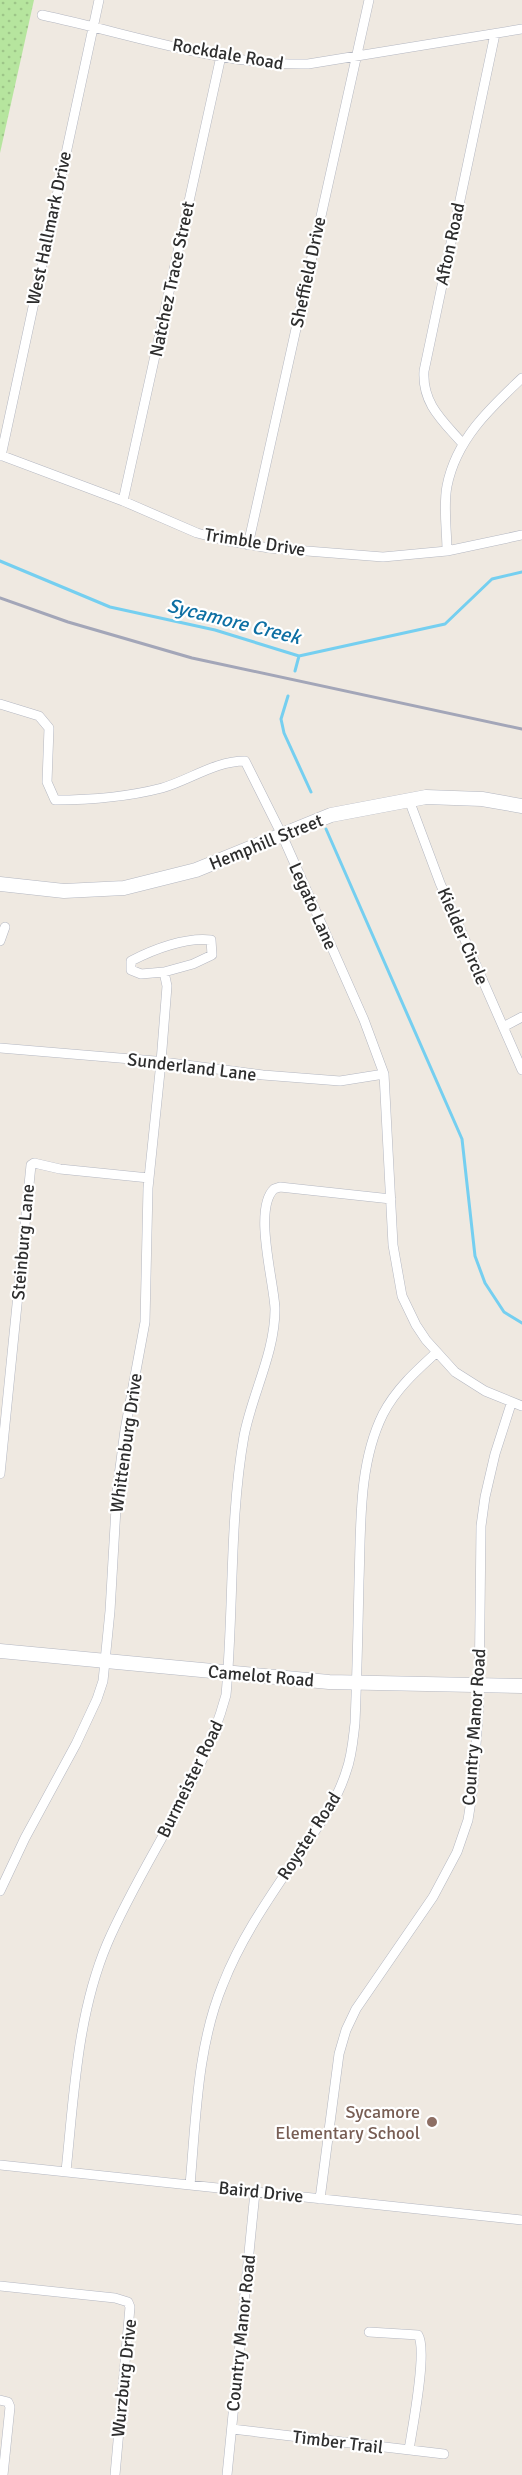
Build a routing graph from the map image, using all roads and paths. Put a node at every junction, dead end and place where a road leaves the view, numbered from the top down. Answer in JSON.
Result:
{"nodes":[{"id":1,"x":99,"y":0,"type":"edge"},
{"id":2,"x":369,"y":0,"type":"edge"},
{"id":3,"x":42,"y":15,"type":"dead end"},
{"id":4,"x":93,"y":26,"type":"junction"},
{"id":5,"x":522,"y":29,"type":"edge"},
{"id":6,"x":495,"y":34,"type":"junction"},
{"id":7,"x":220,"y":56,"type":"junction"},
{"id":8,"x":356,"y":57,"type":"junction"},
{"id":9,"x":522,"y":378,"type":"edge"},
{"id":10,"x":464,"y":444,"type":"junction"},
{"id":11,"x":1,"y":455,"type":"edge"},
{"id":12,"x":123,"y":501,"type":"junction"},
{"id":13,"x":522,"y":535,"type":"edge"},
{"id":14,"x":248,"y":545,"type":"junction"},
{"id":15,"x":447,"y":551,"type":"junction"},
{"id":16,"x":0,"y":704,"type":"edge"},
{"id":17,"x":409,"y":800,"type":"junction"},
{"id":18,"x":522,"y":807,"type":"edge"},
{"id":19,"x":282,"y":835,"type":"junction"},
{"id":20,"x":3,"y":884,"type":"edge"},
{"id":21,"x":5,"y":927,"type":"dead end"},
{"id":22,"x":0,"y":941,"type":"edge"},
{"id":23,"x":164,"y":972,"type":"junction"},
{"id":24,"x":522,"y":1017,"type":"edge"},
{"id":25,"x":502,"y":1028,"type":"junction"},
{"id":26,"x":0,"y":1048,"type":"edge"},
{"id":27,"x":161,"y":1062,"type":"junction"},
{"id":28,"x":522,"y":1070,"type":"edge"},
{"id":29,"x":384,"y":1074,"type":"junction"},
{"id":30,"x":149,"y":1178,"type":"junction"},
{"id":31,"x":391,"y":1199,"type":"junction"},
{"id":32,"x":437,"y":1352,"type":"junction"},
{"id":33,"x":511,"y":1404,"type":"junction"},
{"id":34,"x":522,"y":1406,"type":"edge"},
{"id":35,"x":0,"y":1474,"type":"edge"},
{"id":36,"x":0,"y":1651,"type":"edge"},
{"id":37,"x":106,"y":1660,"type":"junction"},
{"id":38,"x":228,"y":1673,"type":"junction"},
{"id":39,"x":357,"y":1682,"type":"junction"},
{"id":40,"x":479,"y":1684,"type":"junction"},
{"id":41,"x":522,"y":1686,"type":"edge"},
{"id":42,"x":0,"y":1891,"type":"edge"},
{"id":43,"x":0,"y":2164,"type":"edge"},
{"id":44,"x":66,"y":2172,"type":"junction"},
{"id":45,"x":190,"y":2185,"type":"junction"},
{"id":46,"x":255,"y":2192,"type":"junction"},
{"id":47,"x":320,"y":2199,"type":"junction"},
{"id":48,"x":522,"y":2220,"type":"edge"},
{"id":49,"x":0,"y":2286,"type":"edge"},
{"id":50,"x":369,"y":2332,"type":"dead end"},
{"id":51,"x":0,"y":2400,"type":"edge"},
{"id":52,"x":232,"y":2429,"type":"junction"},
{"id":53,"x":409,"y":2450,"type":"junction"},
{"id":54,"x":444,"y":2454,"type":"dead end"},
{"id":55,"x":3,"y":2475,"type":"edge"},
{"id":56,"x":115,"y":2475,"type":"edge"},
{"id":57,"x":227,"y":2475,"type":"edge"}],
"edges":[{"from":1,"to":4,"type":"street","name":"West Hallmark Drive"},
{"from":2,"to":8,"type":"street","name":"Sheffield Drive"},
{"from":3,"to":4,"type":"street","name":"Rockdale Road"},
{"from":4,"to":7,"type":"street","name":"Rockdale Road"},
{"from":4,"to":11,"type":"street","name":"West Hallmark Drive"},
{"from":5,"to":6,"type":"street","name":"Rockdale Road"},
{"from":6,"to":8,"type":"street","name":"Rockdale Road"},
{"from":6,"to":10,"type":"street","name":"Afton Road"},
{"from":7,"to":8,"type":"street","name":"Rockdale Road"},
{"from":7,"to":12,"type":"street","name":"Natchez Trace Street"},
{"from":8,"to":14,"type":"street","name":"Sheffield Drive"},
{"from":9,"to":10,"type":"street"},
{"from":10,"to":15,"type":"street"},
{"from":11,"to":12,"type":"street","name":"Trimble Drive"},
{"from":12,"to":14,"type":"street","name":"Trimble Drive"},
{"from":13,"to":15,"type":"street","name":"Trimble Drive"},
{"from":14,"to":15,"type":"street","name":"Trimble Drive"},
{"from":16,"to":19,"type":"street","name":"Legato Lane"},
{"from":17,"to":18,"type":"street","name":"Hemphill Street"},
{"from":17,"to":19,"type":"street","name":"Hemphill Street"},
{"from":17,"to":25,"type":"street","name":"Kielder Circle"},
{"from":19,"to":20,"type":"street","name":"Hemphill Street"},
{"from":19,"to":29,"type":"street","name":"Legato Lane"},
{"from":21,"to":22,"type":"street"},
{"from":23,"to":23,"type":"street"},
{"from":23,"to":27,"type":"street","name":"Whittenburg Drive"},
{"from":24,"to":25,"type":"street"},
{"from":25,"to":28,"type":"street","name":"Kielder Circle"},
{"from":26,"to":27,"type":"street","name":"Sunderland Lane"},
{"from":27,"to":29,"type":"street","name":"Sunderland Lane"},
{"from":27,"to":30,"type":"street","name":"Whittenburg Drive"},
{"from":29,"to":31,"type":"street","name":"Legato Lane"},
{"from":30,"to":35,"type":"street","name":"Steinburg Lane"},
{"from":30,"to":37,"type":"street","name":"Whittenburg Drive"},
{"from":31,"to":32,"type":"street","name":"Legato Lane"},
{"from":31,"to":38,"type":"street","name":"Burmeister Road"},
{"from":32,"to":33,"type":"street","name":"Legato Lane"},
{"from":32,"to":39,"type":"street","name":"Royster Road"},
{"from":33,"to":34,"type":"street","name":"Legato Lane"},
{"from":33,"to":40,"type":"street","name":"Country Manor Road"},
{"from":36,"to":37,"type":"street","name":"Camelot Road"},
{"from":37,"to":38,"type":"street","name":"Camelot Road"},
{"from":37,"to":42,"type":"street","name":"Whittenburg Drive"},
{"from":38,"to":39,"type":"street","name":"Camelot Road"},
{"from":38,"to":44,"type":"street","name":"Burmeister Road"},
{"from":39,"to":40,"type":"street","name":"Camelot Road"},
{"from":39,"to":45,"type":"street","name":"Royster Road"},
{"from":40,"to":41,"type":"street","name":"Camelot Road"},
{"from":40,"to":47,"type":"street","name":"Country Manor Road"},
{"from":43,"to":44,"type":"street","name":"Baird Drive"},
{"from":44,"to":45,"type":"street","name":"Baird Drive"},
{"from":45,"to":46,"type":"street","name":"Baird Drive"},
{"from":46,"to":47,"type":"street","name":"Baird Drive"},
{"from":46,"to":52,"type":"street","name":"Country Manor Road"},
{"from":47,"to":48,"type":"street","name":"Baird Drive"},
{"from":49,"to":56,"type":"street","name":"Wurzburg Drive"},
{"from":50,"to":53,"type":"street"},
{"from":51,"to":55,"type":"street"},
{"from":52,"to":53,"type":"street","name":"Timber Trail"},
{"from":52,"to":57,"type":"street","name":"Country Manor Road"},
{"from":53,"to":54,"type":"street","name":"Timber Trail"}]}
